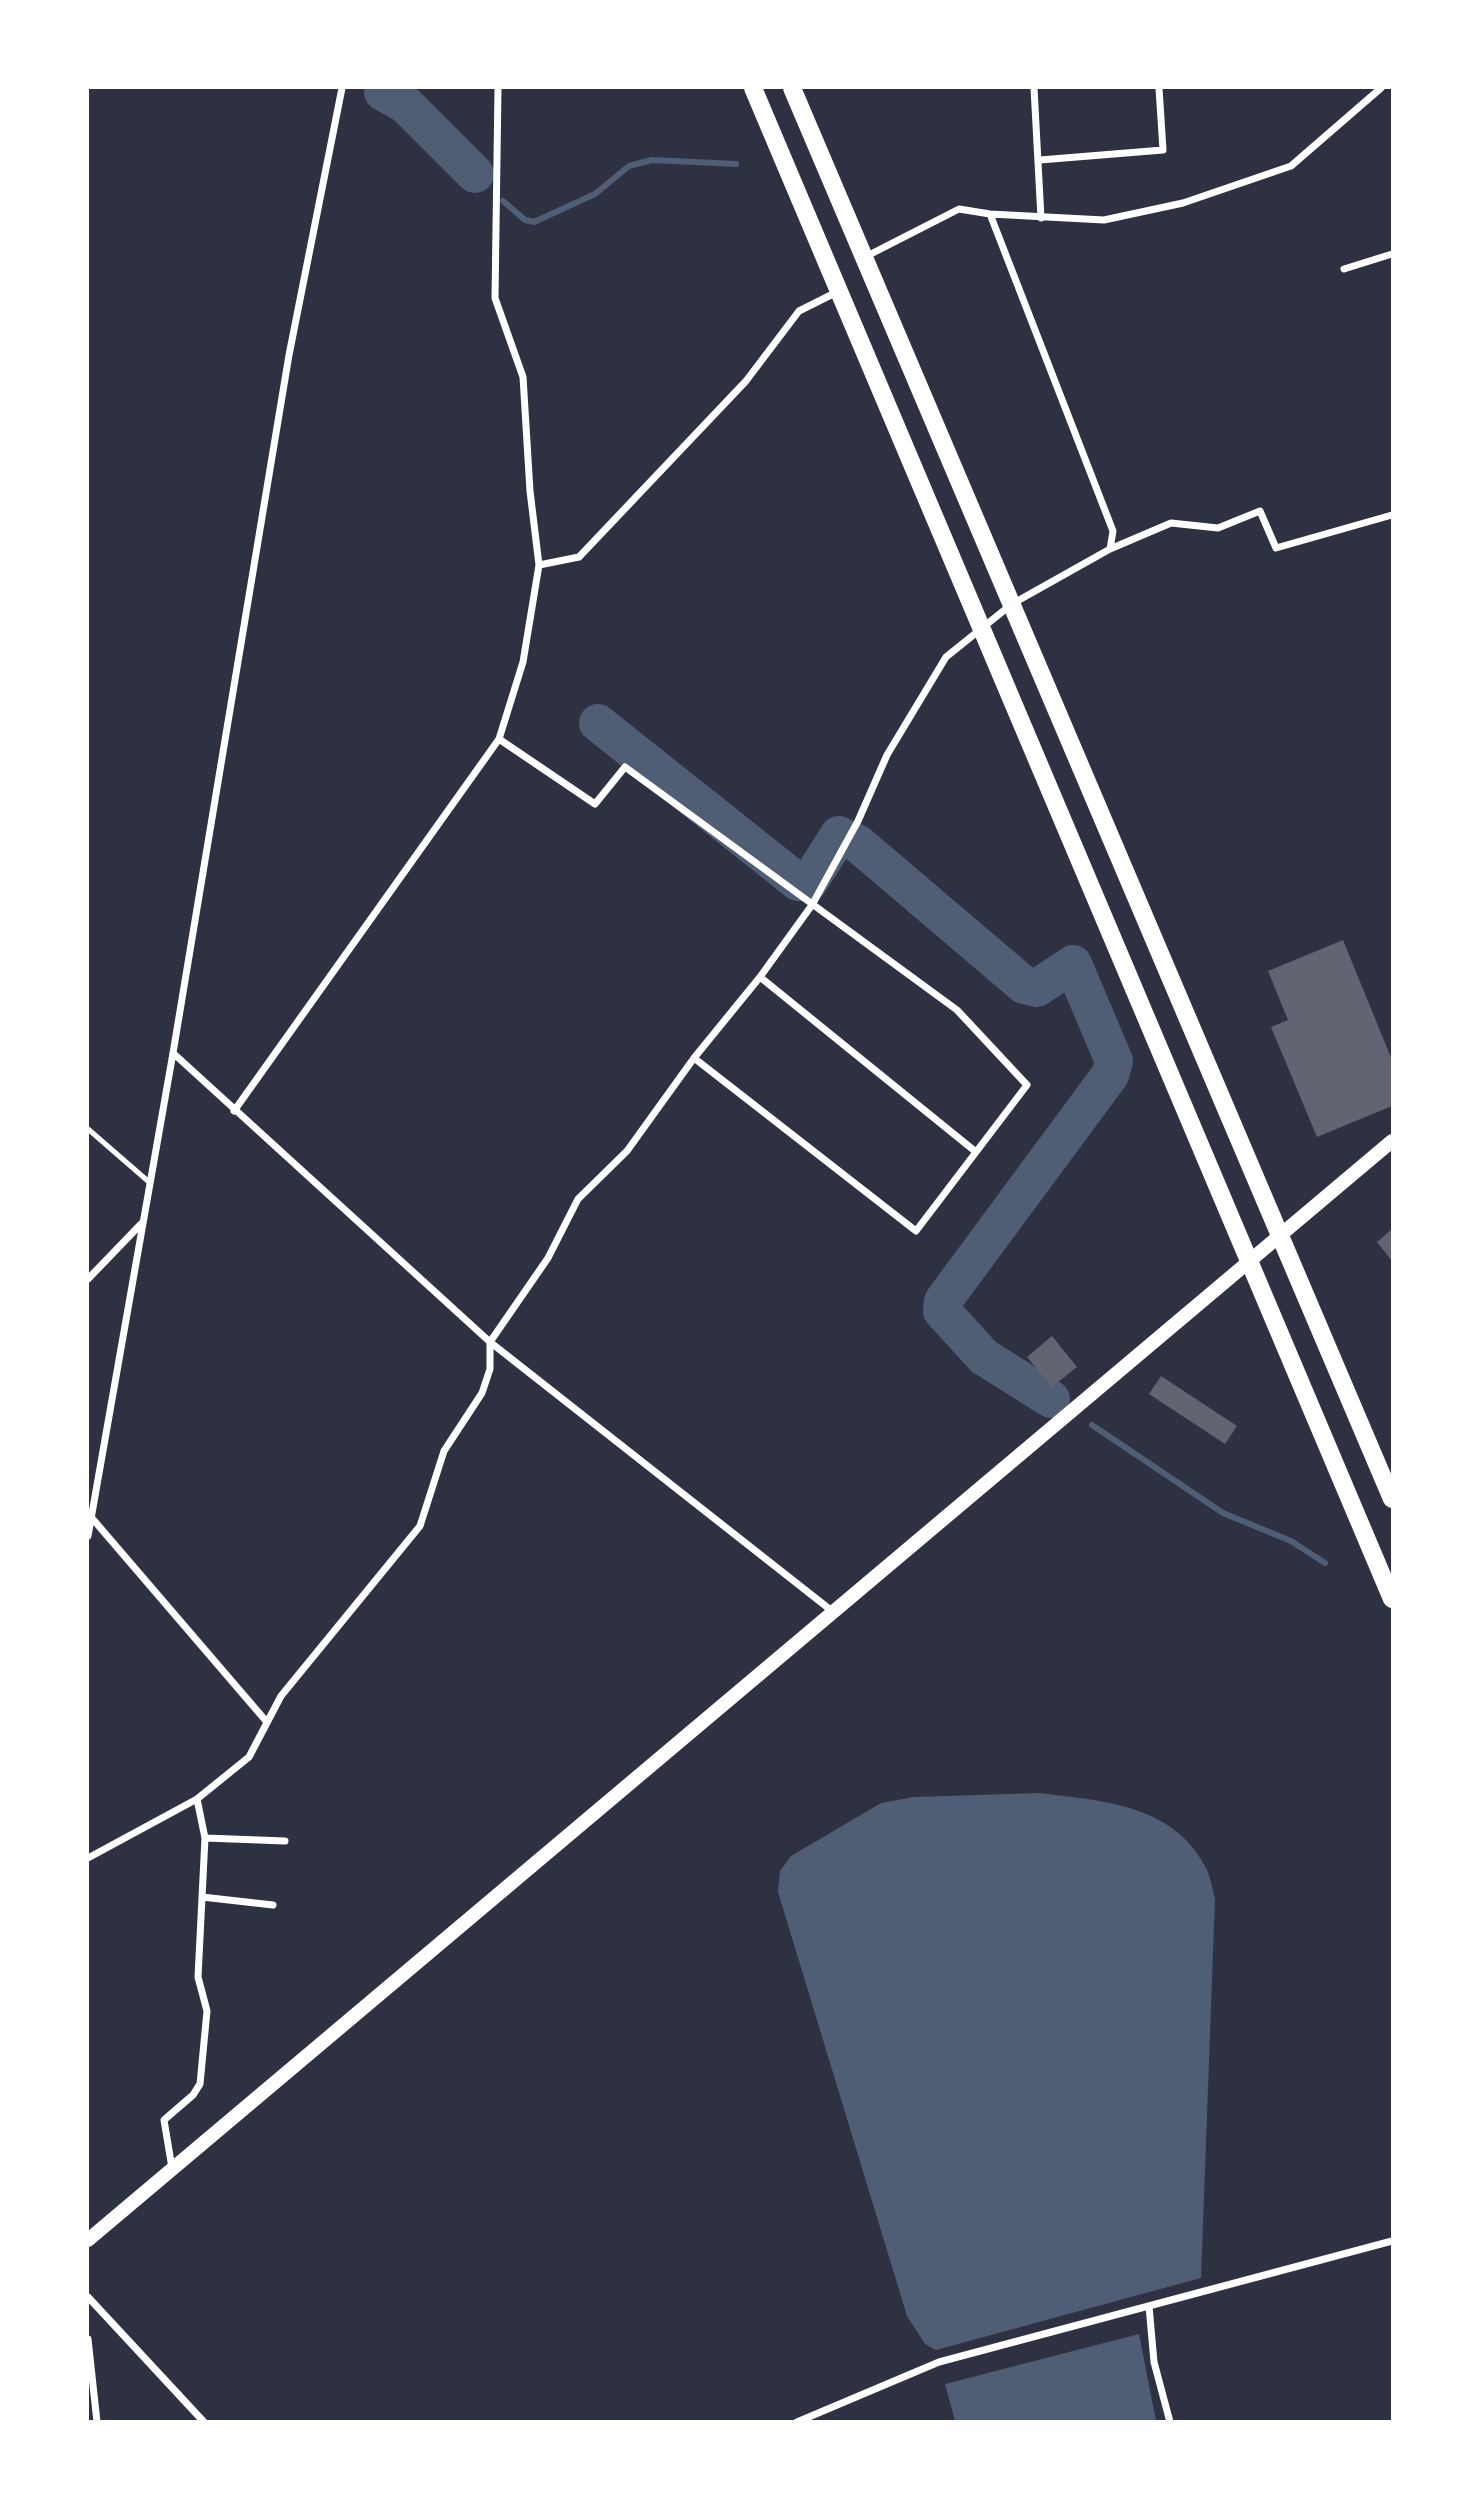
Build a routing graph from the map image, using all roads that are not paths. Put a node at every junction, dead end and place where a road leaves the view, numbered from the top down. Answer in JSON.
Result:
{"nodes":[{"id":1,"x":342,"y":88,"type":"edge"},
{"id":2,"x":498,"y":88,"type":"edge"},
{"id":3,"x":753,"y":88,"type":"edge"},
{"id":4,"x":792,"y":88,"type":"edge"},
{"id":5,"x":1034,"y":88,"type":"edge"},
{"id":6,"x":1159,"y":88,"type":"edge"},
{"id":7,"x":1381,"y":88,"type":"edge"},
{"id":8,"x":1040,"y":160,"type":"junction"},
{"id":9,"x":990,"y":214,"type":"junction"},
{"id":10,"x":1041,"y":218,"type":"junction"},
{"id":11,"x":1392,"y":254,"type":"edge"},
{"id":12,"x":865,"y":258,"type":"junction"},
{"id":13,"x":1344,"y":269,"type":"dead end"},
{"id":14,"x":840,"y":290,"type":"junction"},
{"id":15,"x":1392,"y":515,"type":"edge"},
{"id":16,"x":1110,"y":549,"type":"junction"},
{"id":17,"x":539,"y":565,"type":"junction"},
{"id":18,"x":1012,"y":604,"type":"junction"},
{"id":19,"x":984,"y":628,"type":"junction"},
{"id":20,"x":499,"y":739,"type":"junction"},
{"id":21,"x":812,"y":905,"type":"junction"},
{"id":22,"x":760,"y":977,"type":"junction"},
{"id":23,"x":173,"y":1053,"type":"junction"},
{"id":24,"x":694,"y":1058,"type":"junction"},
{"id":25,"x":234,"y":1111,"type":"junction"},
{"id":26,"x":88,"y":1129,"type":"edge"},
{"id":27,"x":1392,"y":1141,"type":"edge"},
{"id":28,"x":976,"y":1152,"type":"junction"},
{"id":29,"x":149,"y":1182,"type":"junction"},
{"id":30,"x":141,"y":1224,"type":"junction"},
{"id":31,"x":1281,"y":1235,"type":"junction"},
{"id":32,"x":1250,"y":1264,"type":"junction"},
{"id":33,"x":88,"y":1279,"type":"edge"},
{"id":34,"x":490,"y":1342,"type":"junction"},
{"id":35,"x":1392,"y":1499,"type":"edge"},
{"id":36,"x":91,"y":1517,"type":"junction"},
{"id":37,"x":88,"y":1536,"type":"edge"},
{"id":38,"x":1392,"y":1599,"type":"edge"},
{"id":39,"x":832,"y":1611,"type":"junction"},
{"id":40,"x":266,"y":1721,"type":"junction"},
{"id":41,"x":197,"y":1799,"type":"junction"},
{"id":42,"x":205,"y":1838,"type":"junction"},
{"id":43,"x":285,"y":1840,"type":"dead end"},
{"id":44,"x":88,"y":1858,"type":"edge"},
{"id":45,"x":202,"y":1897,"type":"junction"},
{"id":46,"x":273,"y":1905,"type":"dead end"},
{"id":47,"x":172,"y":2169,"type":"junction"},
{"id":48,"x":88,"y":2240,"type":"edge"},
{"id":49,"x":1392,"y":2241,"type":"edge"},
{"id":50,"x":88,"y":2297,"type":"edge"},
{"id":51,"x":1149,"y":2306,"type":"junction"},
{"id":52,"x":88,"y":2339,"type":"edge"},
{"id":53,"x":97,"y":2421,"type":"edge"},
{"id":54,"x":204,"y":2421,"type":"edge"},
{"id":55,"x":797,"y":2421,"type":"edge"},
{"id":56,"x":1170,"y":2421,"type":"edge"}],
"edges":[{"from":1,"to":23,"type":"street"},
{"from":2,"to":17,"type":"street"},
{"from":3,"to":14,"type":"main road"},
{"from":4,"to":12,"type":"main road"},
{"from":5,"to":8,"type":"street"},
{"from":6,"to":8,"type":"street"},
{"from":7,"to":10,"type":"street"},
{"from":8,"to":10,"type":"street"},
{"from":9,"to":10,"type":"street"},
{"from":9,"to":12,"type":"street"},
{"from":9,"to":16,"type":"street"},
{"from":11,"to":13,"type":"street"},
{"from":12,"to":18,"type":"main road"},
{"from":14,"to":17,"type":"street"},
{"from":14,"to":19,"type":"main road"},
{"from":15,"to":16,"type":"street"},
{"from":16,"to":18,"type":"street"},
{"from":17,"to":20,"type":"street"},
{"from":18,"to":19,"type":"street"},
{"from":18,"to":31,"type":"main road"},
{"from":19,"to":21,"type":"street"},
{"from":19,"to":32,"type":"main road"},
{"from":20,"to":21,"type":"street"},
{"from":20,"to":25,"type":"street"},
{"from":21,"to":22,"type":"street"},
{"from":21,"to":28,"type":"street"},
{"from":22,"to":24,"type":"street"},
{"from":22,"to":28,"type":"street"},
{"from":23,"to":25,"type":"street"},
{"from":23,"to":29,"type":"street"},
{"from":24,"to":28,"type":"street"},
{"from":24,"to":34,"type":"street"},
{"from":25,"to":34,"type":"street"},
{"from":26,"to":29,"type":"lane"},
{"from":27,"to":31,"type":"main road"},
{"from":29,"to":30,"type":"street"},
{"from":30,"to":33,"type":"street"},
{"from":30,"to":36,"type":"street"},
{"from":31,"to":32,"type":"main road"},
{"from":31,"to":35,"type":"main road"},
{"from":32,"to":38,"type":"main road"},
{"from":32,"to":39,"type":"main road"},
{"from":34,"to":39,"type":"street"},
{"from":34,"to":40,"type":"street"},
{"from":36,"to":37,"type":"street"},
{"from":36,"to":40,"type":"street"},
{"from":39,"to":47,"type":"main road"},
{"from":40,"to":41,"type":"street"},
{"from":41,"to":42,"type":"street"},
{"from":41,"to":44,"type":"street"},
{"from":42,"to":43,"type":"street"},
{"from":42,"to":45,"type":"street"},
{"from":45,"to":46,"type":"street"},
{"from":45,"to":47,"type":"street"},
{"from":47,"to":48,"type":"main road"},
{"from":49,"to":51,"type":"street"},
{"from":50,"to":54,"type":"street"},
{"from":51,"to":55,"type":"street"},
{"from":51,"to":56,"type":"street"},
{"from":52,"to":53,"type":"street"}]}
